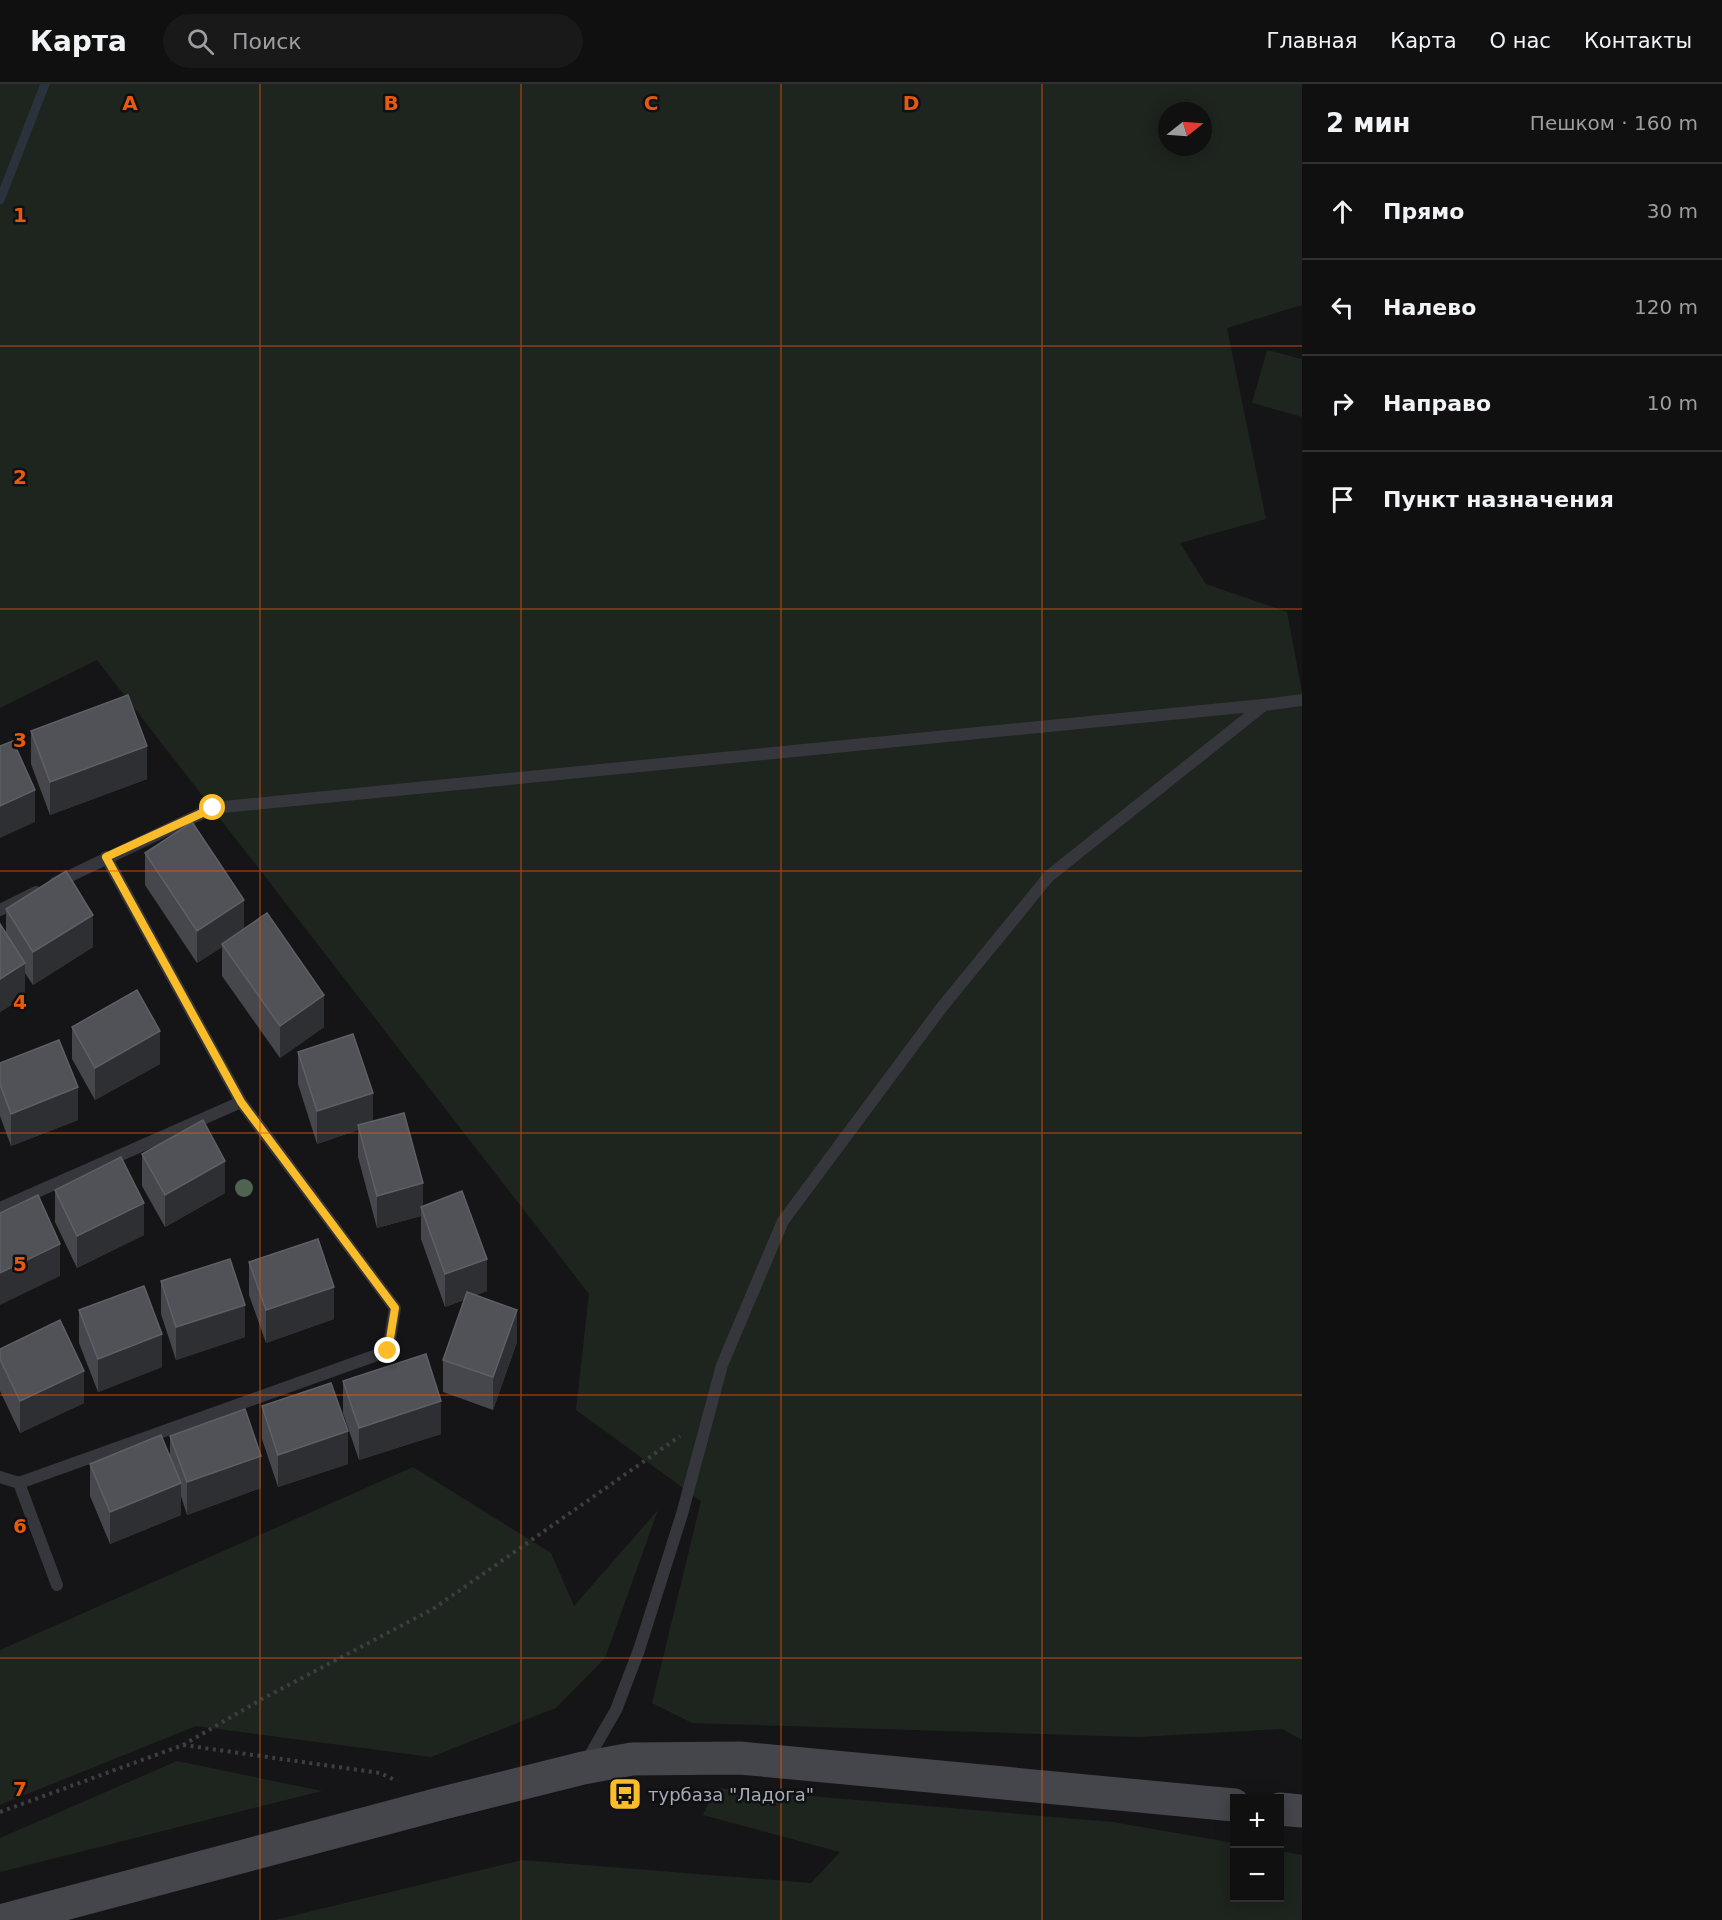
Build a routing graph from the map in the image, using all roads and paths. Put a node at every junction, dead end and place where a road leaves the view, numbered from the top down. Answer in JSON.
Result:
{"nodes":[{"id":1,"x":1302,"y":700,"type":"edge"},
{"id":2,"x":1264,"y":705,"type":"junction"},
{"id":3,"x":106,"y":857,"type":"junction"},
{"id":4,"x":0,"y":910,"type":"edge"},
{"id":5,"x":241,"y":1102,"type":"junction"},
{"id":6,"x":0,"y":1208,"type":"edge"},
{"id":7,"x":708,"y":1416,"type":"junction"},
{"id":8,"x":0,"y":1477,"type":"edge"},
{"id":9,"x":19,"y":1483,"type":"junction"},
{"id":10,"x":57,"y":1585,"type":"dead end"},
{"id":11,"x":183,"y":1745,"type":"junction"},
{"id":12,"x":583,"y":1768,"type":"junction"},
{"id":13,"x":401,"y":1783,"type":"dead end"},
{"id":14,"x":1230,"y":1805,"type":"edge"},
{"id":15,"x":1284,"y":1809,"type":"edge"},
{"id":16,"x":1302,"y":1811,"type":"edge"},
{"id":17,"x":0,"y":1812,"type":"edge"},
{"id":18,"x":4,"y":1920,"type":"edge"}],
"edges":[{"from":1,"to":2,"type":"lane"},
{"from":2,"to":3,"type":"lane"},
{"from":2,"to":7,"type":"lane"},
{"from":3,"to":4,"type":"lane"},
{"from":3,"to":5,"type":"lane"},
{"from":5,"to":6,"type":"lane"},
{"from":5,"to":9,"type":"lane"},
{"from":7,"to":11,"type":"path"},
{"from":7,"to":12,"type":"lane"},
{"from":8,"to":9,"type":"lane"},
{"from":9,"to":10,"type":"lane"},
{"from":11,"to":13,"type":"path"},
{"from":11,"to":17,"type":"path"},
{"from":12,"to":14,"type":"street"},
{"from":12,"to":18,"type":"street"},
{"from":15,"to":16,"type":"street"}]}
